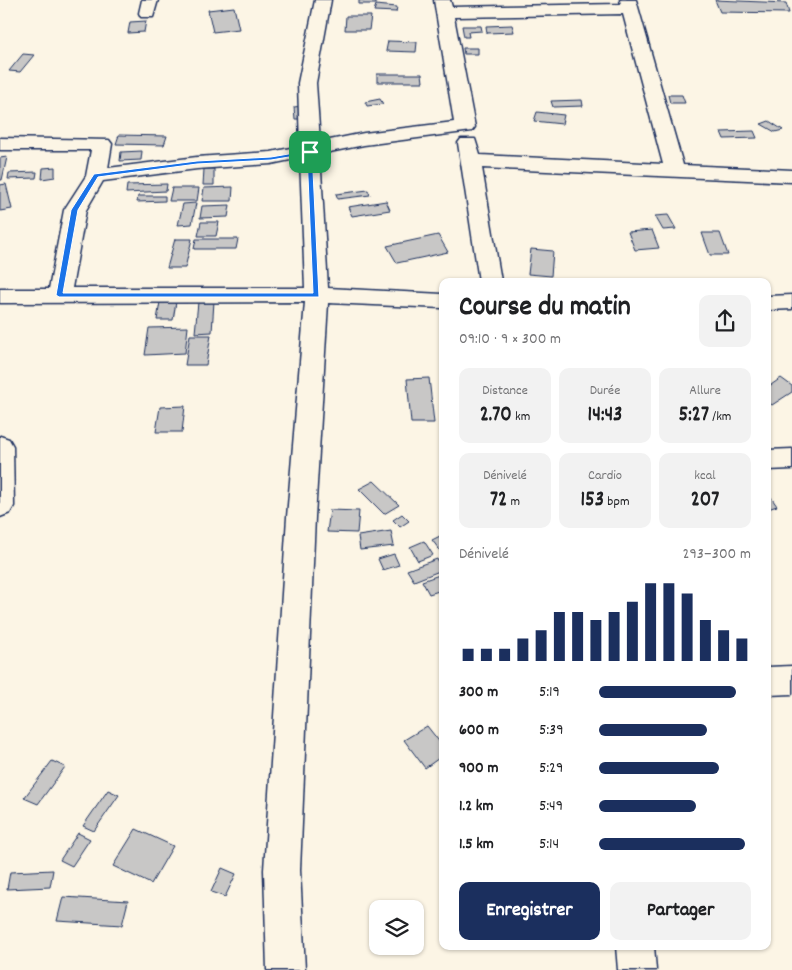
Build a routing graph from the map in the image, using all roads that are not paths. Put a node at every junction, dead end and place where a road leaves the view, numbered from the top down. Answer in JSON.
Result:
{"nodes":[{"id":1,"x":323,"y":0,"type":"edge"},
{"id":2,"x":629,"y":5,"type":"edge"},
{"id":3,"x":443,"y":6,"type":"edge"},
{"id":4,"x":465,"y":127,"type":"junction"},
{"id":5,"x":0,"y":144,"type":"edge"},
{"id":6,"x":310,"y":152,"type":"junction"},
{"id":7,"x":472,"y":161,"type":"junction"},
{"id":8,"x":675,"y":171,"type":"junction"},
{"id":9,"x":96,"y":176,"type":"junction"},
{"id":10,"x":792,"y":176,"type":"edge"},
{"id":11,"x":490,"y":278,"type":"edge"},
{"id":12,"x":59,"y":295,"type":"junction"},
{"id":13,"x":317,"y":295,"type":"junction"},
{"id":14,"x":0,"y":296,"type":"edge"},
{"id":15,"x":439,"y":302,"type":"edge"},
{"id":16,"x":792,"y":302,"type":"edge"},
{"id":17,"x":771,"y":304,"type":"edge"},
{"id":18,"x":0,"y":446,"type":"edge"},
{"id":19,"x":792,"y":459,"type":"edge"},
{"id":20,"x":771,"y":460,"type":"edge"},
{"id":21,"x":0,"y":506,"type":"edge"},
{"id":22,"x":792,"y":680,"type":"edge"},
{"id":23,"x":771,"y":681,"type":"edge"},
{"id":24,"x":635,"y":950,"type":"edge"},
{"id":25,"x":286,"y":970,"type":"edge"},
{"id":26,"x":637,"y":970,"type":"edge"}],
"edges":[{"from":1,"to":6,"type":"street"},
{"from":2,"to":3,"type":"street"},
{"from":2,"to":8,"type":"street"},
{"from":3,"to":4,"type":"street"},
{"from":4,"to":6,"type":"street"},
{"from":4,"to":7,"type":"street"},
{"from":5,"to":9,"type":"street"},
{"from":6,"to":9,"type":"street"},
{"from":6,"to":13,"type":"street"},
{"from":7,"to":8,"type":"street"},
{"from":7,"to":11,"type":"street"},
{"from":8,"to":10,"type":"street"},
{"from":9,"to":12,"type":"street"},
{"from":12,"to":13,"type":"street"},
{"from":12,"to":14,"type":"street"},
{"from":13,"to":15,"type":"street"},
{"from":13,"to":25,"type":"street"},
{"from":16,"to":17,"type":"street"},
{"from":18,"to":21,"type":"street"},
{"from":19,"to":20,"type":"street"},
{"from":22,"to":23,"type":"street"},
{"from":24,"to":26,"type":"street"}]}
